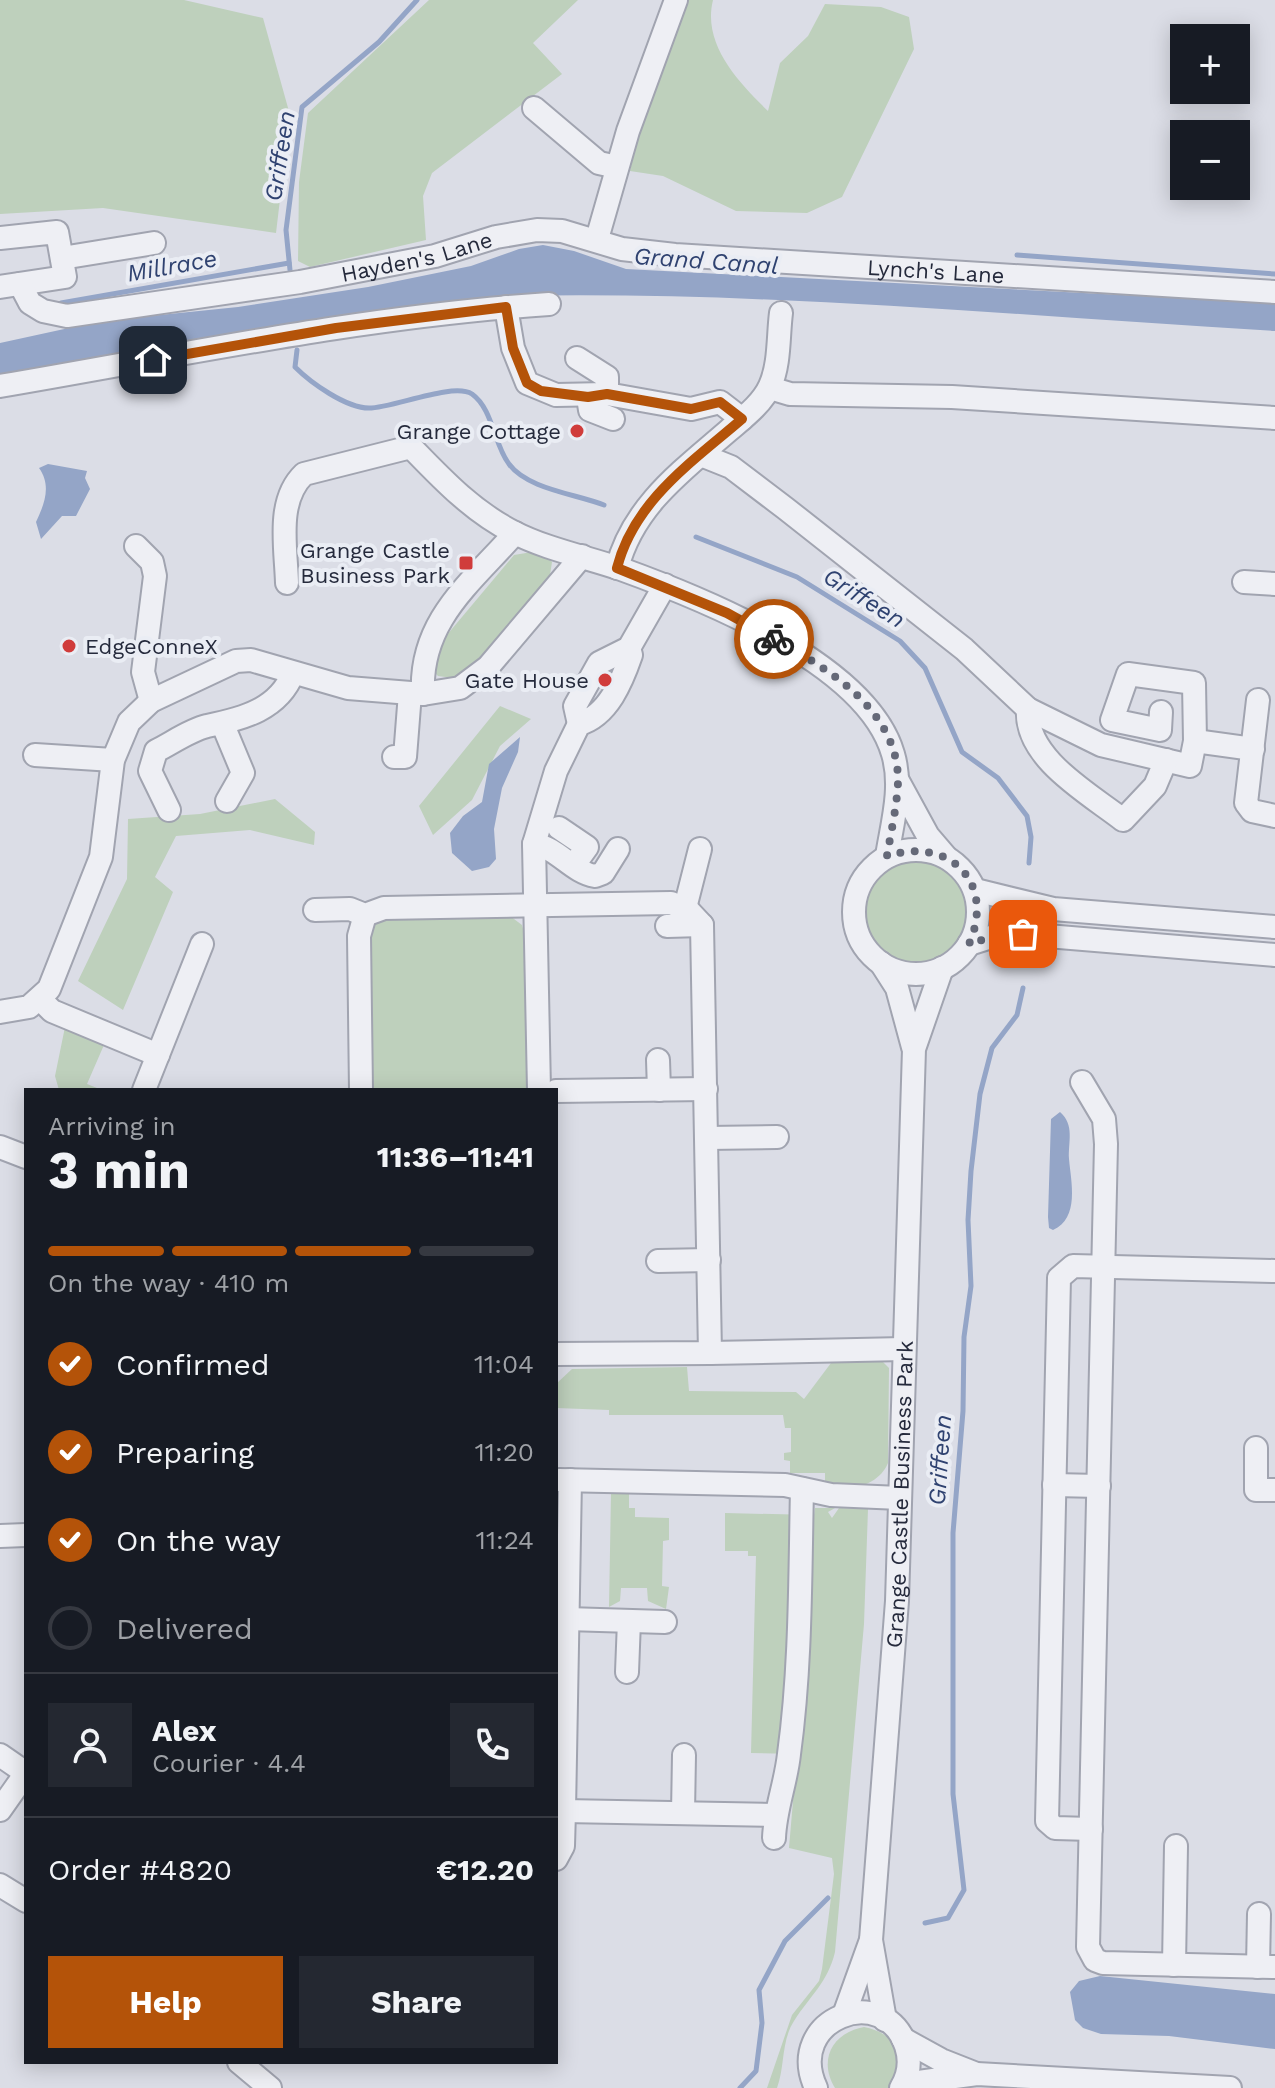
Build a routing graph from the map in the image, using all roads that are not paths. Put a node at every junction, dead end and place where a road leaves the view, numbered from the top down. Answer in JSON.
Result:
{"nodes":[{"id":1,"x":676,"y":0,"type":"edge"},
{"id":2,"x":534,"y":108,"type":"dead end"},
{"id":3,"x":617,"y":167,"type":"junction"},
{"id":4,"x":0,"y":238,"type":"edge"},
{"id":5,"x":597,"y":239,"type":"junction"},
{"id":6,"x":154,"y":243,"type":"dead end"},
{"id":7,"x":62,"y":258,"type":"junction"},
{"id":8,"x":10,"y":286,"type":"edge"},
{"id":9,"x":1275,"y":292,"type":"edge"},
{"id":10,"x":549,"y":304,"type":"dead end"},
{"id":11,"x":506,"y":307,"type":"junction"},
{"id":12,"x":781,"y":313,"type":"dead end"},
{"id":13,"x":577,"y":358,"type":"dead end"},
{"id":14,"x":0,"y":386,"type":"edge"},
{"id":15,"x":770,"y":388,"type":"junction"},
{"id":16,"x":598,"y":396,"type":"junction"},
{"id":17,"x":1275,"y":418,"type":"edge"},
{"id":18,"x":613,"y":419,"type":"dead end"},
{"id":19,"x":742,"y":419,"type":"junction"},
{"id":20,"x":701,"y":455,"type":"junction"},
{"id":21,"x":515,"y":533,"type":"junction"},
{"id":22,"x":136,"y":546,"type":"dead end"},
{"id":23,"x":582,"y":556,"type":"junction"},
{"id":24,"x":617,"y":568,"type":"junction"},
{"id":25,"x":1244,"y":582,"type":"dead end"},
{"id":26,"x":287,"y":583,"type":"dead end"},
{"id":27,"x":1275,"y":584,"type":"edge"},
{"id":28,"x":665,"y":585,"type":"junction"},
{"id":29,"x":293,"y":673,"type":"junction"},
{"id":30,"x":416,"y":693,"type":"junction"},
{"id":31,"x":1258,"y":700,"type":"dead end"},
{"id":32,"x":151,"y":701,"type":"junction"},
{"id":33,"x":1028,"y":709,"type":"junction"},
{"id":34,"x":1161,"y":712,"type":"dead end"},
{"id":35,"x":223,"y":725,"type":"junction"},
{"id":36,"x":1195,"y":741,"type":"junction"},
{"id":37,"x":1253,"y":749,"type":"junction"},
{"id":38,"x":35,"y":755,"type":"dead end"},
{"id":39,"x":394,"y":757,"type":"dead end"},
{"id":40,"x":113,"y":760,"type":"junction"},
{"id":41,"x":1166,"y":760,"type":"junction"},
{"id":42,"x":898,"y":781,"type":"junction"},
{"id":43,"x":227,"y":801,"type":"dead end"},
{"id":44,"x":169,"y":810,"type":"dead end"},
{"id":45,"x":1275,"y":816,"type":"edge"},
{"id":46,"x":559,"y":828,"type":"dead end"},
{"id":47,"x":534,"y":844,"type":"junction"},
{"id":48,"x":618,"y":849,"type":"dead end"},
{"id":49,"x":700,"y":849,"type":"dead end"},
{"id":50,"x":887,"y":856,"type":"junction"},
{"id":51,"x":946,"y":857,"type":"junction"},
{"id":52,"x":574,"y":865,"type":"junction"},
{"id":53,"x":975,"y":890,"type":"junction"},
{"id":54,"x":535,"y":906,"type":"junction"},
{"id":55,"x":685,"y":908,"type":"junction"},
{"id":56,"x":315,"y":910,"type":"dead end"},
{"id":57,"x":365,"y":915,"type":"junction"},
{"id":58,"x":702,"y":925,"type":"junction"},
{"id":59,"x":667,"y":926,"type":"dead end"},
{"id":60,"x":1275,"y":927,"type":"edge"},
{"id":61,"x":202,"y":944,"type":"dead end"},
{"id":62,"x":969,"y":944,"type":"junction"},
{"id":63,"x":1275,"y":955,"type":"edge"},
{"id":64,"x":881,"y":963,"type":"junction"},
{"id":65,"x":942,"y":968,"type":"junction"},
{"id":66,"x":41,"y":1000,"type":"junction"},
{"id":67,"x":6,"y":1016,"type":"edge"},
{"id":68,"x":914,"y":1049,"type":"junction"},
{"id":69,"x":158,"y":1055,"type":"junction"},
{"id":70,"x":658,"y":1060,"type":"dead end"},
{"id":71,"x":1082,"y":1082,"type":"dead end"},
{"id":72,"x":145,"y":1088,"type":"edge"},
{"id":73,"x":361,"y":1088,"type":"edge"},
{"id":74,"x":539,"y":1088,"type":"edge"},
{"id":75,"x":706,"y":1089,"type":"junction"},
{"id":76,"x":659,"y":1090,"type":"junction"},
{"id":77,"x":558,"y":1091,"type":"edge"},
{"id":78,"x":777,"y":1137,"type":"dead end"},
{"id":79,"x":707,"y":1138,"type":"junction"},
{"id":80,"x":709,"y":1260,"type":"junction"},
{"id":81,"x":658,"y":1261,"type":"dead end"},
{"id":82,"x":1103,"y":1267,"type":"junction"},
{"id":83,"x":1275,"y":1271,"type":"edge"},
{"id":84,"x":904,"y":1349,"type":"junction"},
{"id":85,"x":710,"y":1353,"type":"junction"},
{"id":86,"x":558,"y":1354,"type":"edge"},
{"id":87,"x":1256,"y":1448,"type":"dead end"},
{"id":88,"x":563,"y":1480,"type":"edge"},
{"id":89,"x":1054,"y":1485,"type":"junction"},
{"id":90,"x":1099,"y":1486,"type":"junction"},
{"id":91,"x":802,"y":1489,"type":"junction"},
{"id":92,"x":1275,"y":1490,"type":"edge"},
{"id":93,"x":900,"y":1498,"type":"junction"},
{"id":94,"x":24,"y":1535,"type":"edge"},
{"id":95,"x":0,"y":1536,"type":"edge"},
{"id":96,"x":567,"y":1619,"type":"junction"},
{"id":97,"x":629,"y":1621,"type":"junction"},
{"id":98,"x":665,"y":1622,"type":"dead end"},
{"id":99,"x":561,"y":1655,"type":"edge"},
{"id":100,"x":627,"y":1672,"type":"dead end"},
{"id":101,"x":560,"y":1732,"type":"edge"},
{"id":102,"x":0,"y":1755,"type":"edge"},
{"id":103,"x":684,"y":1755,"type":"dead end"},
{"id":104,"x":24,"y":1772,"type":"edge"},
{"id":105,"x":24,"y":1776,"type":"edge"},
{"id":106,"x":0,"y":1810,"type":"edge"},
{"id":107,"x":564,"y":1811,"type":"junction"},
{"id":108,"x":683,"y":1813,"type":"junction"},
{"id":109,"x":775,"y":1815,"type":"junction"},
{"id":110,"x":1091,"y":1829,"type":"junction"},
{"id":111,"x":774,"y":1838,"type":"dead end"},
{"id":112,"x":1176,"y":1846,"type":"dead end"},
{"id":113,"x":558,"y":1855,"type":"edge"},
{"id":114,"x":0,"y":1885,"type":"edge"},
{"id":115,"x":24,"y":1895,"type":"edge"},
{"id":116,"x":1259,"y":1914,"type":"dead end"},
{"id":117,"x":871,"y":1940,"type":"junction"},
{"id":118,"x":1174,"y":1965,"type":"junction"},
{"id":119,"x":1266,"y":1967,"type":"edge"},
{"id":120,"x":844,"y":2015,"type":"junction"},
{"id":121,"x":885,"y":2020,"type":"junction"},
{"id":122,"x":903,"y":2039,"type":"junction"},
{"id":123,"x":241,"y":2064,"type":"edge"},
{"id":124,"x":977,"y":2074,"type":"junction"},
{"id":125,"x":903,"y":2086,"type":"edge"},
{"id":126,"x":270,"y":2088,"type":"edge"},
{"id":127,"x":816,"y":2088,"type":"edge"},
{"id":128,"x":1230,"y":2088,"type":"edge"}],
"edges":[{"from":1,"to":3,"type":"street"},
{"from":2,"to":3,"type":"street"},
{"from":3,"to":5,"type":"street"},
{"from":4,"to":7,"type":"street"},
{"from":5,"to":8,"type":"street","name":"Hayden's Lane"},
{"from":5,"to":9,"type":"street","name":"Lynch's Lane"},
{"from":6,"to":7,"type":"street"},
{"from":7,"to":8,"type":"street"},
{"from":10,"to":11,"type":"street"},
{"from":11,"to":14,"type":"street"},
{"from":11,"to":16,"type":"street"},
{"from":12,"to":15,"type":"street"},
{"from":13,"to":16,"type":"street"},
{"from":15,"to":17,"type":"street"},
{"from":15,"to":19,"type":"street"},
{"from":16,"to":18,"type":"street"},
{"from":16,"to":19,"type":"street"},
{"from":19,"to":20,"type":"street"},
{"from":20,"to":24,"type":"street"},
{"from":20,"to":33,"type":"street"},
{"from":21,"to":23,"type":"street"},
{"from":21,"to":26,"type":"street"},
{"from":21,"to":30,"type":"street"},
{"from":22,"to":32,"type":"street"},
{"from":23,"to":24,"type":"street"},
{"from":23,"to":30,"type":"street"},
{"from":24,"to":28,"type":"street"},
{"from":25,"to":27,"type":"street"},
{"from":28,"to":42,"type":"street"},
{"from":28,"to":47,"type":"street"},
{"from":29,"to":30,"type":"street"},
{"from":29,"to":32,"type":"street"},
{"from":29,"to":35,"type":"street"},
{"from":30,"to":39,"type":"street"},
{"from":31,"to":37,"type":"street"},
{"from":32,"to":40,"type":"street"},
{"from":33,"to":41,"type":"street"},
{"from":33,"to":41,"type":"street"},
{"from":34,"to":36,"type":"street"},
{"from":35,"to":43,"type":"street"},
{"from":35,"to":44,"type":"street"},
{"from":36,"to":37,"type":"street"},
{"from":36,"to":41,"type":"street"},
{"from":37,"to":45,"type":"street"},
{"from":38,"to":40,"type":"street"},
{"from":40,"to":66,"type":"street"},
{"from":42,"to":50,"type":"street"},
{"from":42,"to":51,"type":"street"},
{"from":46,"to":52,"type":"street"},
{"from":47,"to":52,"type":"street"},
{"from":47,"to":54,"type":"street"},
{"from":48,"to":52,"type":"street"},
{"from":49,"to":55,"type":"street"},
{"from":50,"to":51,"type":"street"},
{"from":50,"to":64,"type":"street"},
{"from":51,"to":53,"type":"street"},
{"from":53,"to":60,"type":"street"},
{"from":53,"to":62,"type":"street"},
{"from":54,"to":55,"type":"street"},
{"from":54,"to":57,"type":"street"},
{"from":54,"to":74,"type":"street"},
{"from":55,"to":58,"type":"street"},
{"from":56,"to":57,"type":"street"},
{"from":57,"to":73,"type":"street"},
{"from":58,"to":59,"type":"street"},
{"from":58,"to":75,"type":"street"},
{"from":61,"to":69,"type":"street"},
{"from":62,"to":63,"type":"street"},
{"from":62,"to":65,"type":"street"},
{"from":64,"to":65,"type":"street"},
{"from":64,"to":68,"type":"street","name":"Grange Castle Business Park"},
{"from":65,"to":68,"type":"street","name":"Grange Castle Business Park"},
{"from":66,"to":67,"type":"street"},
{"from":66,"to":69,"type":"street"},
{"from":68,"to":84,"type":"street","name":"Grange Castle Business Park"},
{"from":69,"to":72,"type":"street"},
{"from":70,"to":76,"type":"street"},
{"from":71,"to":82,"type":"street"},
{"from":75,"to":76,"type":"street"},
{"from":75,"to":79,"type":"street"},
{"from":76,"to":77,"type":"street"},
{"from":78,"to":79,"type":"street"},
{"from":79,"to":80,"type":"street"},
{"from":80,"to":81,"type":"street"},
{"from":80,"to":85,"type":"street"},
{"from":82,"to":83,"type":"street"},
{"from":82,"to":89,"type":"street"},
{"from":82,"to":90,"type":"street"},
{"from":84,"to":85,"type":"street"},
{"from":84,"to":93,"type":"street","name":"Grange Castle Business Park"},
{"from":85,"to":86,"type":"street"},
{"from":87,"to":92,"type":"street"},
{"from":88,"to":91,"type":"street"},
{"from":88,"to":96,"type":"street"},
{"from":89,"to":90,"type":"street"},
{"from":89,"to":110,"type":"street"},
{"from":90,"to":110,"type":"street"},
{"from":91,"to":93,"type":"street"},
{"from":91,"to":109,"type":"street"},
{"from":93,"to":117,"type":"street","name":"Grange Castle Business Park"},
{"from":94,"to":95,"type":"street"},
{"from":96,"to":97,"type":"street"},
{"from":96,"to":99,"type":"street"},
{"from":97,"to":98,"type":"street"},
{"from":97,"to":100,"type":"street"},
{"from":99,"to":101,"type":"street"},
{"from":101,"to":107,"type":"street"},
{"from":102,"to":104,"type":"street"},
{"from":103,"to":108,"type":"street"},
{"from":105,"to":106,"type":"street"},
{"from":107,"to":108,"type":"street"},
{"from":107,"to":113,"type":"street"},
{"from":108,"to":109,"type":"street"},
{"from":109,"to":111,"type":"street"},
{"from":110,"to":118,"type":"street"},
{"from":112,"to":118,"type":"street"},
{"from":114,"to":115,"type":"street"},
{"from":116,"to":119,"type":"street"},
{"from":117,"to":120,"type":"street","name":"Grange Castle Business Park"},
{"from":117,"to":121,"type":"street","name":"Grange Castle Business Park"},
{"from":118,"to":119,"type":"street"},
{"from":120,"to":121,"type":"street"},
{"from":120,"to":127,"type":"street"},
{"from":121,"to":122,"type":"street"},
{"from":122,"to":124,"type":"street"},
{"from":122,"to":125,"type":"street"},
{"from":123,"to":126,"type":"street"},
{"from":124,"to":125,"type":"street"},
{"from":124,"to":128,"type":"street"}]}
